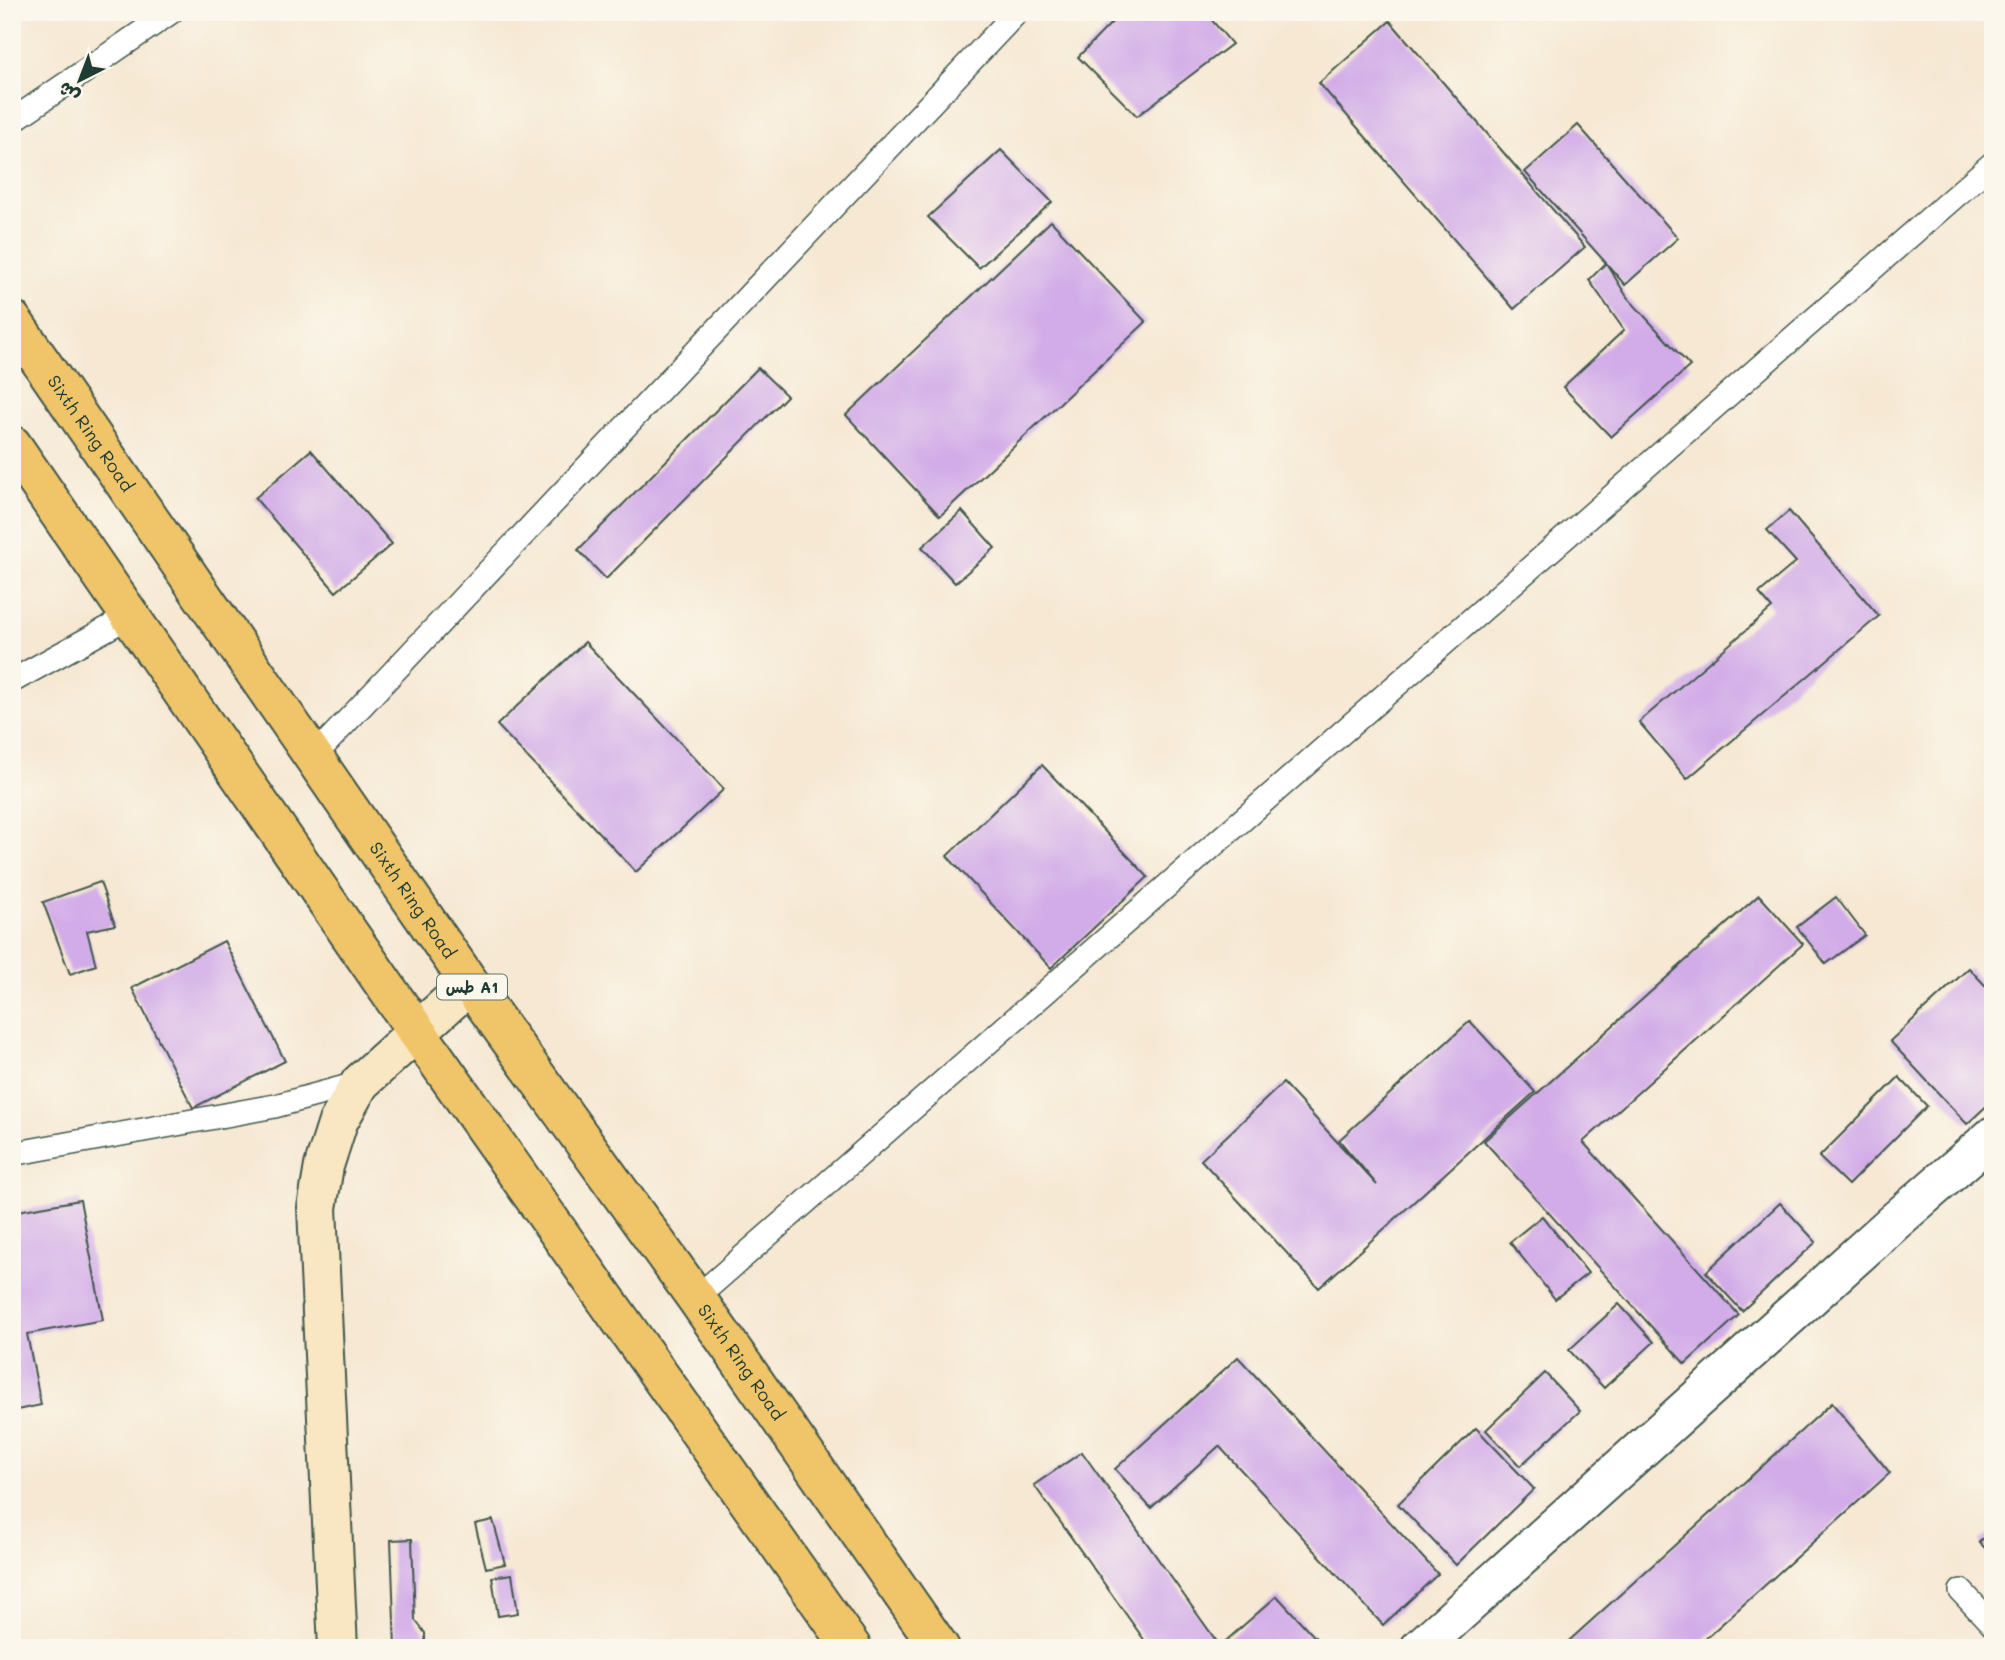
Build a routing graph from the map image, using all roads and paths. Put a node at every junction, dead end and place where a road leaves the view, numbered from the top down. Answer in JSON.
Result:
{"nodes":[{"id":1,"x":171,"y":12,"type":"edge"},
{"id":2,"x":1017,"y":12,"type":"edge"},
{"id":3,"x":12,"y":121,"type":"edge"},
{"id":4,"x":1993,"y":163,"type":"edge"},
{"id":5,"x":12,"y":320,"type":"edge"},
{"id":6,"x":12,"y":445,"type":"edge"},
{"id":7,"x":130,"y":617,"type":"junction"},
{"id":8,"x":12,"y":681,"type":"edge"},
{"id":9,"x":314,"y":756,"type":"junction"},
{"id":10,"x":470,"y":984,"type":"junction"},
{"id":11,"x":417,"y":1032,"type":"junction"},
{"id":12,"x":360,"y":1083,"type":"junction"},
{"id":13,"x":1993,"y":1136,"type":"edge"},
{"id":14,"x":12,"y":1154,"type":"edge"},
{"id":15,"x":696,"y":1298,"type":"junction"},
{"id":16,"x":1961,"y":1591,"type":"dead end"},
{"id":17,"x":1993,"y":1625,"type":"edge"},
{"id":18,"x":338,"y":1648,"type":"edge"},
{"id":19,"x":852,"y":1648,"type":"edge"},
{"id":20,"x":940,"y":1648,"type":"edge"},
{"id":21,"x":1420,"y":1648,"type":"edge"}],
"edges":[{"from":1,"to":3,"type":"lane"},
{"from":2,"to":9,"type":"lane"},
{"from":4,"to":15,"type":"lane"},
{"from":5,"to":9,"type":"highway","name":"Sixth Ring Road","number":"طس A1"},
{"from":6,"to":7,"type":"highway"},
{"from":7,"to":8,"type":"lane"},
{"from":7,"to":11,"type":"highway"},
{"from":9,"to":10,"type":"highway","name":"Sixth Ring Road","number":"طس A1"},
{"from":10,"to":11,"type":"main road"},
{"from":10,"to":15,"type":"highway","name":"Sixth Ring Road","number":"طس A1"},
{"from":11,"to":12,"type":"main road"},
{"from":11,"to":19,"type":"highway"},
{"from":12,"to":14,"type":"lane"},
{"from":12,"to":18,"type":"main road"},
{"from":13,"to":21,"type":"street"},
{"from":15,"to":20,"type":"highway","name":"Sixth Ring Road","number":"طس A1"},
{"from":16,"to":17,"type":"lane"}]}
